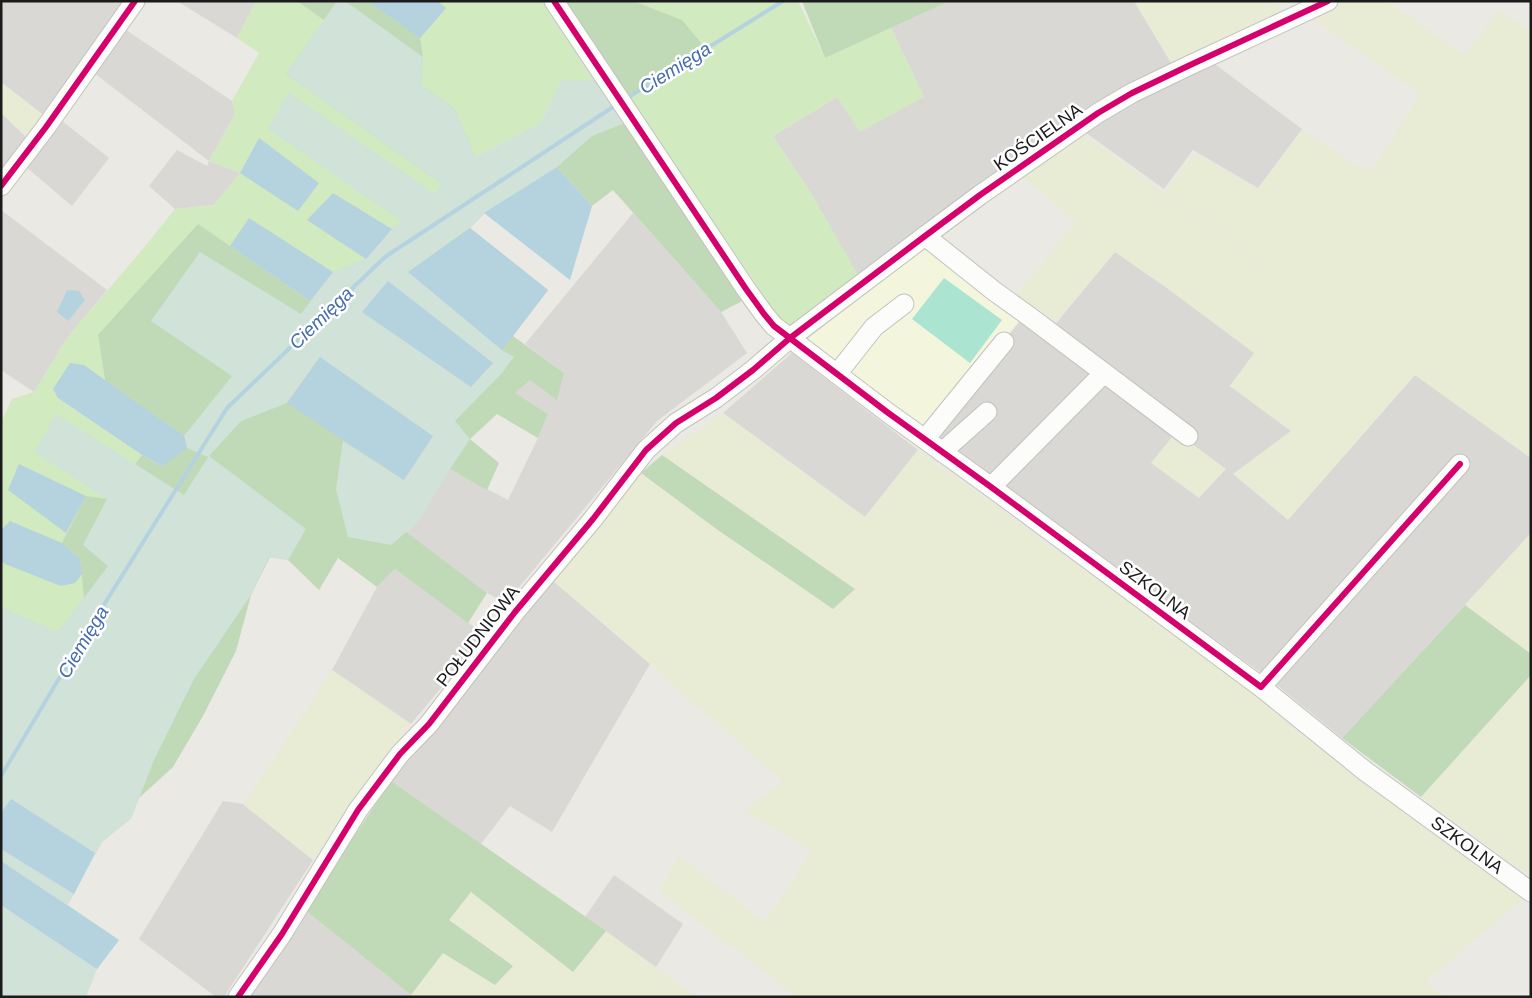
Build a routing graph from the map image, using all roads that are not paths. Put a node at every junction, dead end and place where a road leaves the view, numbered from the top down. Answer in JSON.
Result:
{"nodes":[{"id":1,"x":135,"y":1,"type":"edge"},
{"id":2,"x":554,"y":1,"type":"edge"},
{"id":3,"x":1328,"y":1,"type":"edge"},
{"id":4,"x":1,"y":186,"type":"edge"},
{"id":5,"x":925,"y":236,"type":"junction"},
{"id":6,"x":904,"y":304,"type":"dead end"},
{"id":7,"x":790,"y":338,"type":"junction"},
{"id":8,"x":1004,"y":342,"type":"dead end"},
{"id":9,"x":1104,"y":373,"type":"junction"},
{"id":10,"x":837,"y":374,"type":"junction"},
{"id":11,"x":987,"y":412,"type":"dead end"},
{"id":12,"x":1188,"y":436,"type":"dead end"},
{"id":13,"x":925,"y":439,"type":"junction"},
{"id":14,"x":942,"y":452,"type":"junction"},
{"id":15,"x":1460,"y":464,"type":"dead end"},
{"id":16,"x":991,"y":487,"type":"junction"},
{"id":17,"x":1261,"y":687,"type":"junction"},
{"id":18,"x":1531,"y":892,"type":"edge"},
{"id":19,"x":238,"y":997,"type":"edge"}],
"edges":[{"from":1,"to":4,"type":"street"},
{"from":2,"to":7,"type":"street","name":"SZKOLNA"},
{"from":3,"to":5,"type":"street","name":"KOŚCIELNA"},
{"from":5,"to":7,"type":"street","name":"KOŚCIELNA"},
{"from":5,"to":9,"type":"street"},
{"from":6,"to":10,"type":"street"},
{"from":7,"to":10,"type":"street","name":"SZKOLNA"},
{"from":7,"to":19,"type":"street","name":"POŁUDNIOWA"},
{"from":8,"to":13,"type":"street"},
{"from":9,"to":12,"type":"street"},
{"from":9,"to":16,"type":"street"},
{"from":10,"to":13,"type":"street","name":"SZKOLNA"},
{"from":11,"to":14,"type":"street"},
{"from":13,"to":14,"type":"street","name":"SZKOLNA"},
{"from":14,"to":16,"type":"street","name":"SZKOLNA"},
{"from":15,"to":17,"type":"street"},
{"from":16,"to":17,"type":"street","name":"SZKOLNA"},
{"from":17,"to":18,"type":"street","name":"SZKOLNA"}]}
